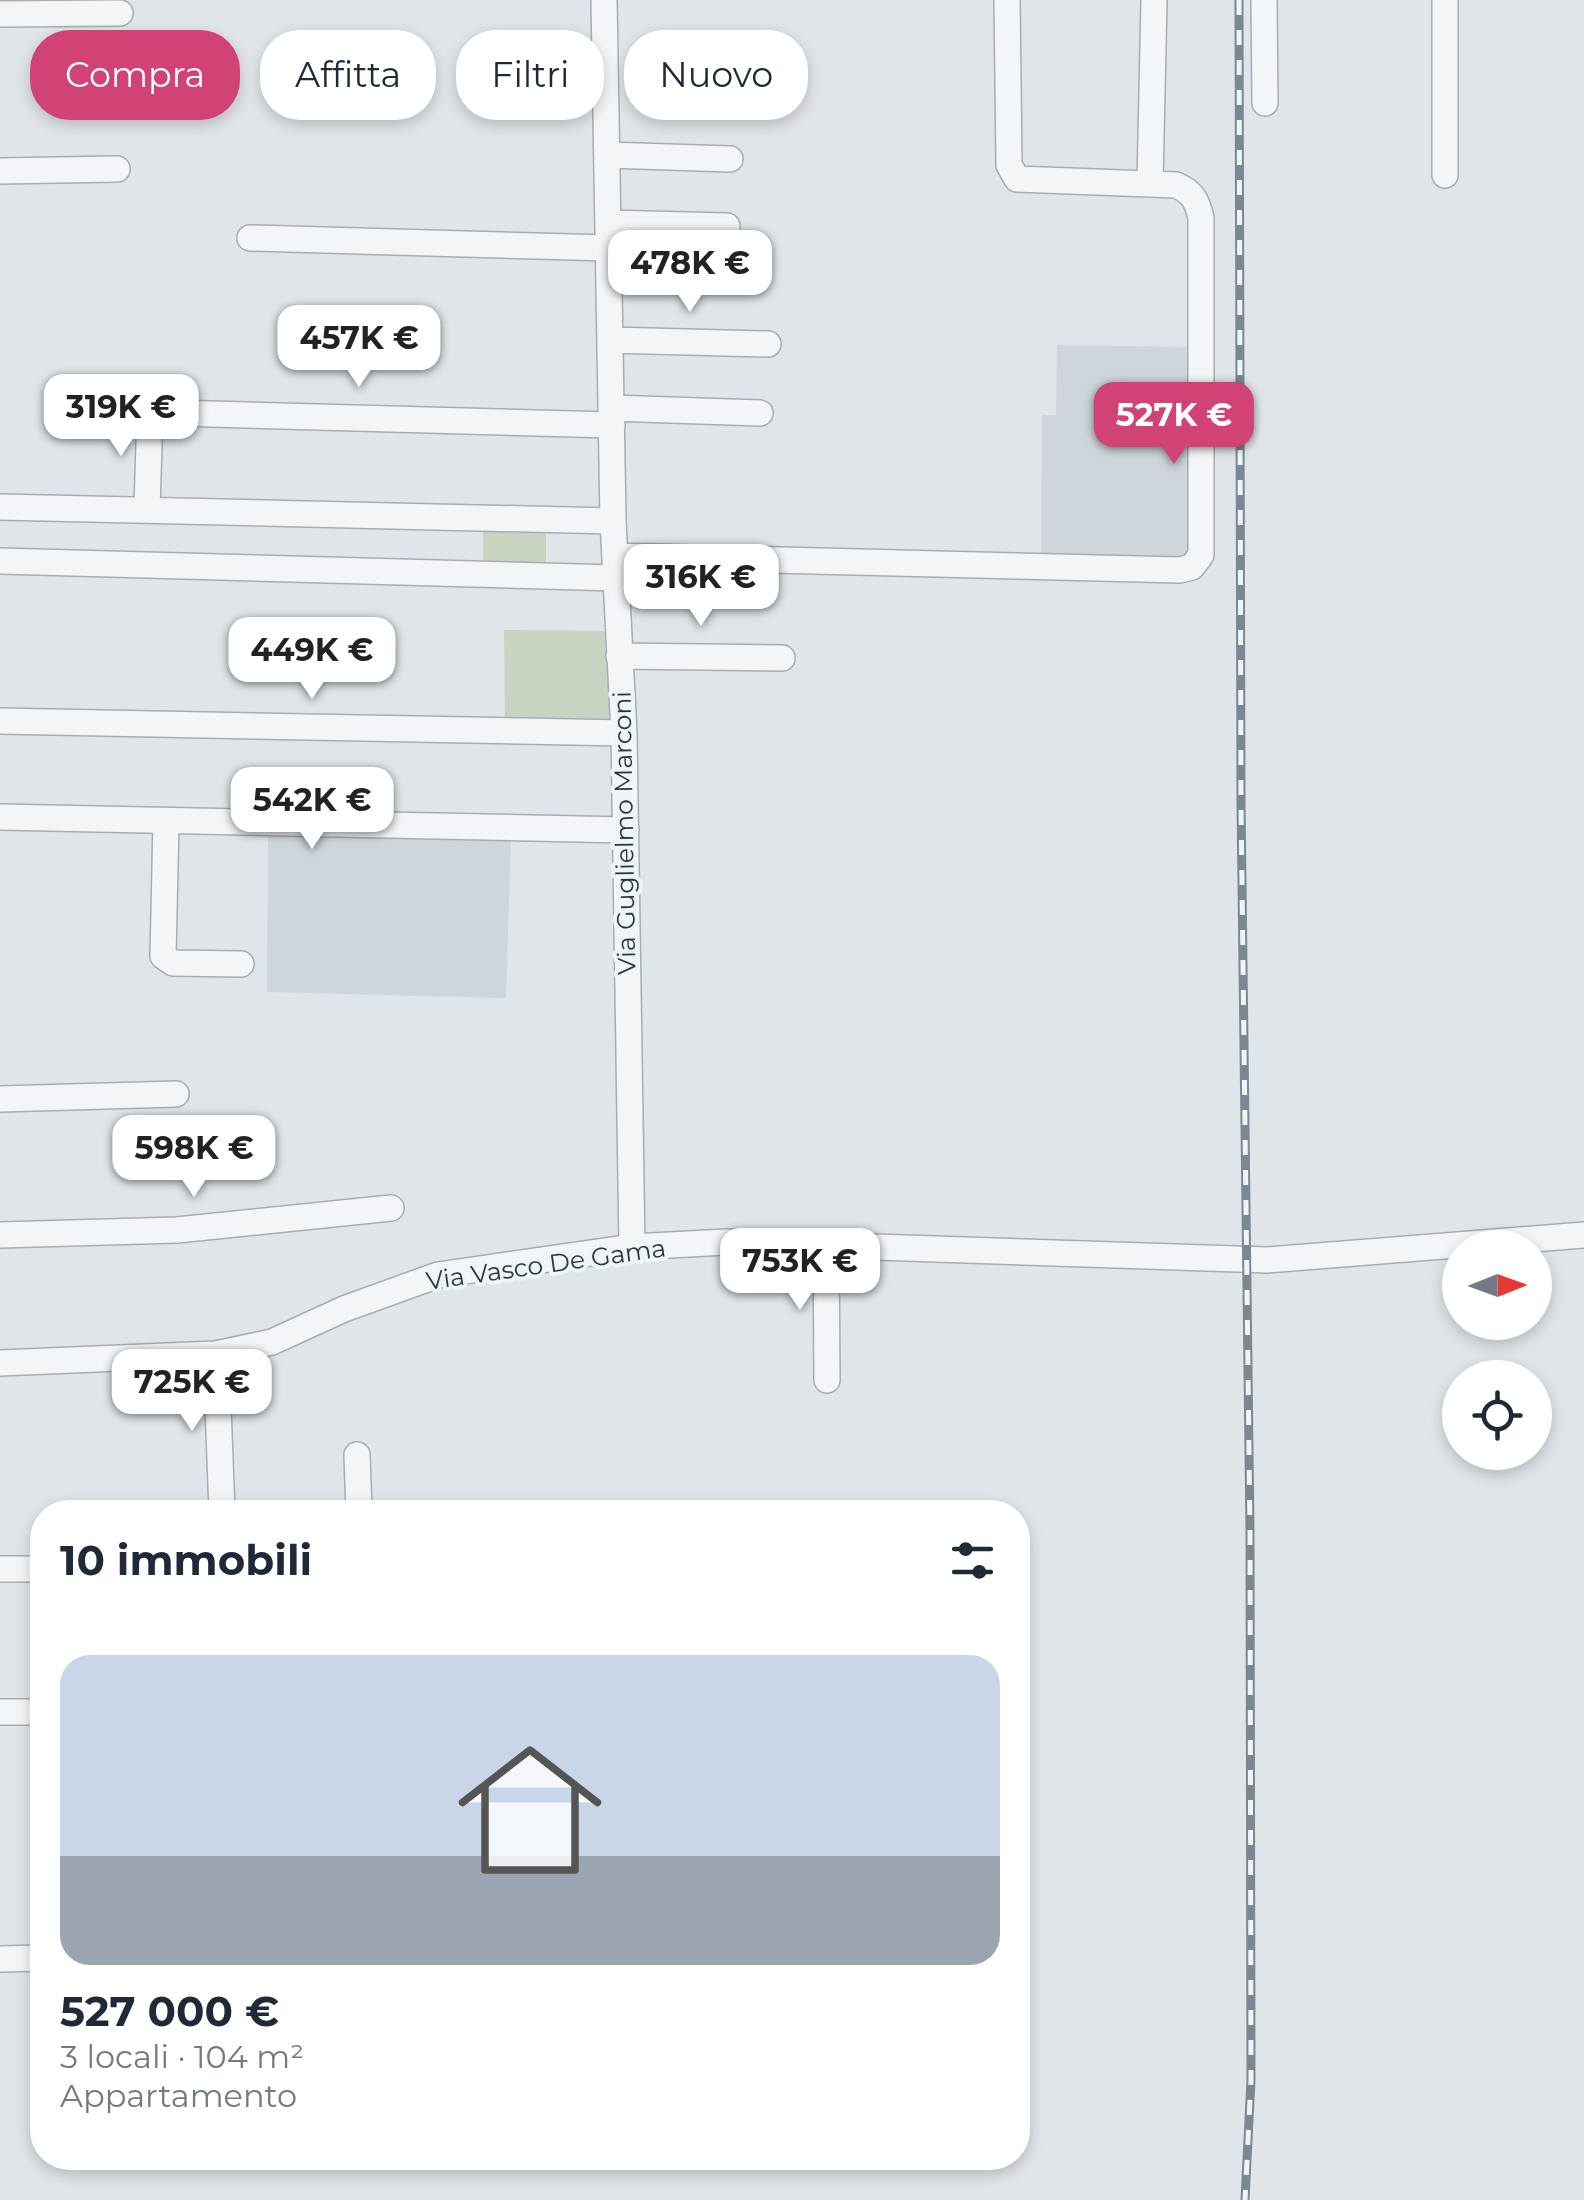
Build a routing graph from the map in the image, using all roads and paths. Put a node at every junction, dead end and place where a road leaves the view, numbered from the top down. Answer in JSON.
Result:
{"nodes":[{"id":1,"x":604,"y":0,"type":"edge"},
{"id":2,"x":1007,"y":0,"type":"edge"},
{"id":3,"x":1154,"y":0,"type":"edge"},
{"id":4,"x":1264,"y":0,"type":"edge"},
{"id":5,"x":1445,"y":0,"type":"edge"},
{"id":6,"x":0,"y":14,"type":"edge"},
{"id":7,"x":120,"y":14,"type":"dead end"},
{"id":8,"x":1265,"y":103,"type":"dead end"},
{"id":9,"x":607,"y":155,"type":"junction"},
{"id":10,"x":730,"y":159,"type":"dead end"},
{"id":11,"x":116,"y":168,"type":"dead end"},
{"id":12,"x":0,"y":171,"type":"edge"},
{"id":13,"x":1445,"y":175,"type":"dead end"},
{"id":14,"x":1150,"y":183,"type":"junction"},
{"id":15,"x":726,"y":226,"type":"dead end"},
{"id":16,"x":608,"y":235,"type":"junction"},
{"id":17,"x":250,"y":238,"type":"dead end"},
{"id":18,"x":610,"y":340,"type":"junction"},
{"id":19,"x":768,"y":344,"type":"dead end"},
{"id":20,"x":104,"y":411,"type":"dead end"},
{"id":21,"x":150,"y":412,"type":"junction"},
{"id":22,"x":760,"y":413,"type":"dead end"},
{"id":23,"x":612,"y":416,"type":"junction"},
{"id":24,"x":0,"y":507,"type":"edge"},
{"id":25,"x":147,"y":508,"type":"junction"},
{"id":26,"x":613,"y":521,"type":"junction"},
{"id":27,"x":0,"y":561,"type":"edge"},
{"id":28,"x":616,"y":567,"type":"junction"},
{"id":29,"x":619,"y":656,"type":"junction"},
{"id":30,"x":782,"y":658,"type":"dead end"},
{"id":31,"x":0,"y":720,"type":"edge"},
{"id":32,"x":624,"y":733,"type":"junction"},
{"id":33,"x":0,"y":816,"type":"edge"},
{"id":34,"x":166,"y":822,"type":"junction"},
{"id":35,"x":626,"y":830,"type":"junction"},
{"id":36,"x":241,"y":964,"type":"dead end"},
{"id":37,"x":176,"y":1094,"type":"dead end"},
{"id":38,"x":0,"y":1099,"type":"edge"},
{"id":39,"x":391,"y":1208,"type":"dead end"},
{"id":40,"x":0,"y":1234,"type":"edge"},
{"id":41,"x":1584,"y":1235,"type":"edge"},
{"id":42,"x":826,"y":1245,"type":"junction"},
{"id":43,"x":632,"y":1247,"type":"junction"},
{"id":44,"x":216,"y":1354,"type":"junction"},
{"id":45,"x":0,"y":1363,"type":"edge"},
{"id":46,"x":826,"y":1380,"type":"dead end"},
{"id":47,"x":357,"y":1456,"type":"dead end"},
{"id":48,"x":222,"y":1500,"type":"edge"},
{"id":49,"x":359,"y":1500,"type":"edge"},
{"id":50,"x":30,"y":1568,"type":"edge"},
{"id":51,"x":0,"y":1569,"type":"edge"},
{"id":52,"x":0,"y":1712,"type":"edge"},
{"id":53,"x":30,"y":1712,"type":"edge"},
{"id":54,"x":30,"y":1958,"type":"edge"},
{"id":55,"x":0,"y":1959,"type":"edge"}],
"edges":[{"from":1,"to":9,"type":"street","name":"Via Guglielmo Marconi"},
{"from":2,"to":14,"type":"street"},
{"from":3,"to":14,"type":"street"},
{"from":4,"to":8,"type":"street"},
{"from":5,"to":13,"type":"street"},
{"from":6,"to":7,"type":"street"},
{"from":9,"to":10,"type":"street"},
{"from":9,"to":16,"type":"street","name":"Via Guglielmo Marconi"},
{"from":11,"to":12,"type":"street"},
{"from":14,"to":28,"type":"street"},
{"from":15,"to":16,"type":"street"},
{"from":16,"to":17,"type":"street"},
{"from":16,"to":18,"type":"street","name":"Via Guglielmo Marconi"},
{"from":18,"to":19,"type":"street"},
{"from":18,"to":23,"type":"street","name":"Via Guglielmo Marconi"},
{"from":20,"to":21,"type":"street"},
{"from":21,"to":23,"type":"street"},
{"from":21,"to":25,"type":"street"},
{"from":22,"to":23,"type":"street"},
{"from":23,"to":26,"type":"street","name":"Via Guglielmo Marconi"},
{"from":24,"to":25,"type":"street"},
{"from":25,"to":26,"type":"street"},
{"from":26,"to":28,"type":"street","name":"Via Guglielmo Marconi"},
{"from":27,"to":28,"type":"street"},
{"from":28,"to":29,"type":"street","name":"Via Guglielmo Marconi"},
{"from":29,"to":30,"type":"street"},
{"from":29,"to":32,"type":"street","name":"Via Guglielmo Marconi"},
{"from":31,"to":32,"type":"street"},
{"from":32,"to":35,"type":"street","name":"Via Guglielmo Marconi"},
{"from":33,"to":34,"type":"street"},
{"from":34,"to":35,"type":"street"},
{"from":34,"to":36,"type":"street"},
{"from":35,"to":43,"type":"street","name":"Via Guglielmo Marconi"},
{"from":37,"to":38,"type":"street"},
{"from":39,"to":40,"type":"street"},
{"from":41,"to":42,"type":"street","name":"Via Vasco De Gama"},
{"from":42,"to":43,"type":"street","name":"Via Vasco De Gama"},
{"from":42,"to":46,"type":"street"},
{"from":43,"to":44,"type":"street","name":"Via Vasco De Gama"},
{"from":44,"to":45,"type":"street","name":"Via Vasco De Gama"},
{"from":44,"to":48,"type":"street"},
{"from":47,"to":49,"type":"street"},
{"from":50,"to":51,"type":"street"},
{"from":52,"to":53,"type":"street"},
{"from":54,"to":55,"type":"street"}]}
